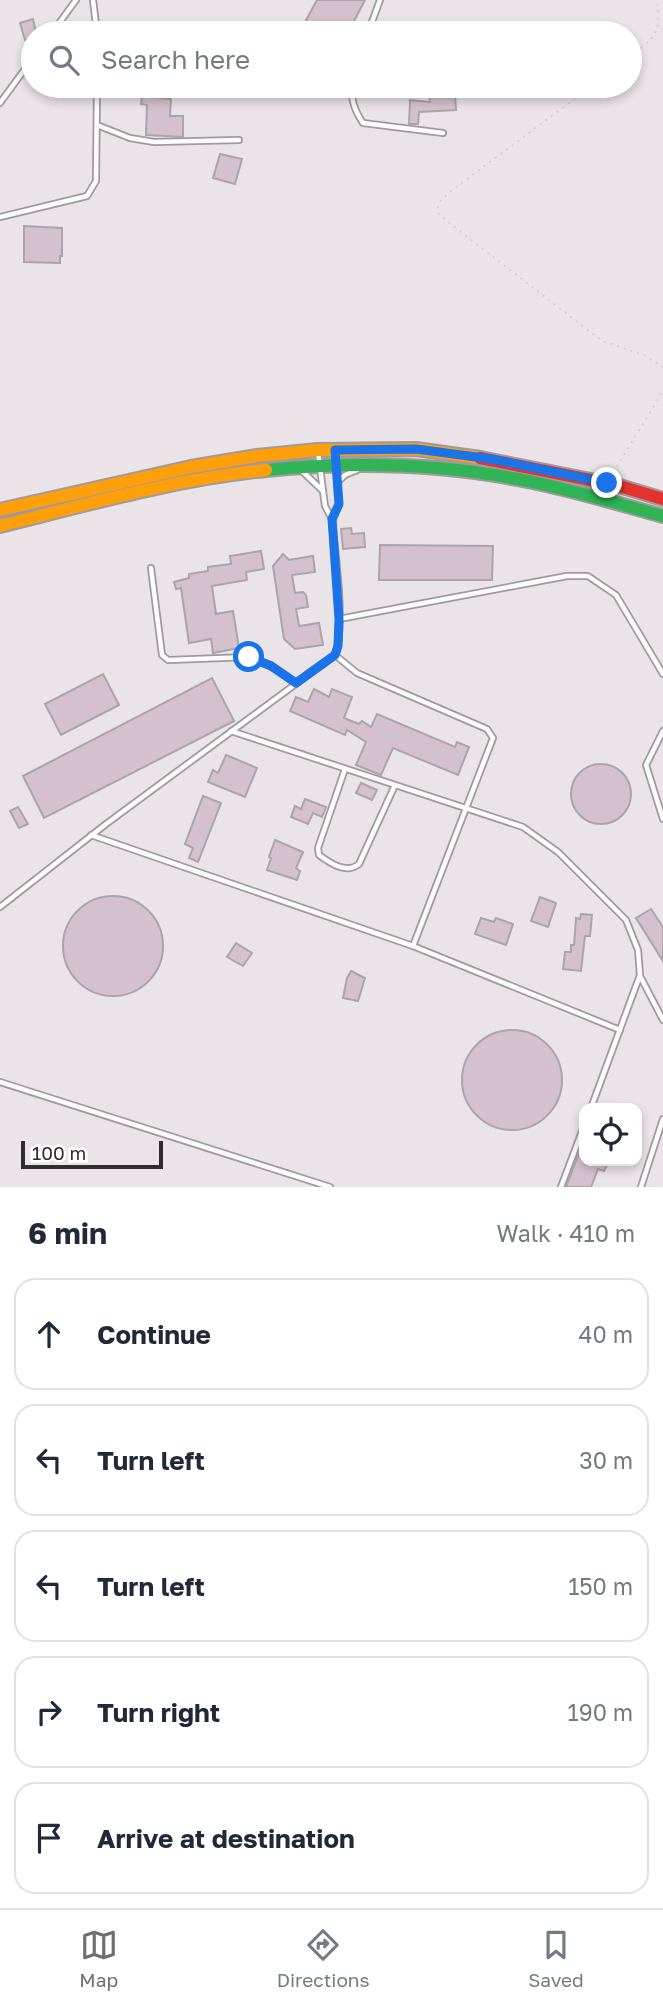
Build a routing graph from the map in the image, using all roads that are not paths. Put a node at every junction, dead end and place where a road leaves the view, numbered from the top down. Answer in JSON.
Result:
{"nodes":[{"id":1,"x":76,"y":0,"type":"edge"},
{"id":2,"x":93,"y":0,"type":"edge"},
{"id":3,"x":380,"y":0,"type":"edge"},
{"id":4,"x":61,"y":21,"type":"edge"},
{"id":5,"x":96,"y":21,"type":"edge"},
{"id":6,"x":373,"y":21,"type":"edge"},
{"id":7,"x":21,"y":74,"type":"edge"},
{"id":8,"x":97,"y":98,"type":"edge"},
{"id":9,"x":351,"y":98,"type":"edge"},
{"id":10,"x":0,"y":103,"type":"edge"},
{"id":11,"x":97,"y":125,"type":"junction"},
{"id":12,"x":443,"y":133,"type":"dead end"},
{"id":13,"x":239,"y":140,"type":"dead end"},
{"id":14,"x":0,"y":217,"type":"edge"},
{"id":15,"x":318,"y":450,"type":"junction"},
{"id":16,"x":335,"y":450,"type":"junction"},
{"id":17,"x":321,"y":466,"type":"junction"},
{"id":18,"x":337,"y":466,"type":"junction"},
{"id":19,"x":372,"y":466,"type":"junction"},
{"id":20,"x":300,"y":468,"type":"junction"},
{"id":21,"x":337,"y":483,"type":"junction"},
{"id":22,"x":323,"y":491,"type":"junction"},
{"id":23,"x":57,"y":496,"type":"junction"},
{"id":24,"x":663,"y":499,"type":"edge"},
{"id":25,"x":0,"y":510,"type":"edge"},
{"id":26,"x":60,"y":511,"type":"junction"},
{"id":27,"x":663,"y":516,"type":"edge"},
{"id":28,"x":332,"y":519,"type":"junction"},
{"id":29,"x":0,"y":526,"type":"edge"},
{"id":30,"x":151,"y":568,"type":"dead end"},
{"id":31,"x":339,"y":619,"type":"junction"},
{"id":32,"x":335,"y":655,"type":"junction"},
{"id":33,"x":663,"y":674,"type":"edge"},
{"id":34,"x":296,"y":683,"type":"junction"},
{"id":35,"x":231,"y":731,"type":"junction"},
{"id":36,"x":663,"y":731,"type":"edge"},
{"id":37,"x":345,"y":769,"type":"junction"},
{"id":38,"x":395,"y":785,"type":"junction"},
{"id":39,"x":467,"y":809,"type":"junction"},
{"id":40,"x":663,"y":819,"type":"edge"},
{"id":41,"x":92,"y":835,"type":"junction"},
{"id":42,"x":0,"y":907,"type":"edge"},
{"id":43,"x":413,"y":946,"type":"junction"},
{"id":44,"x":640,"y":975,"type":"junction"},
{"id":45,"x":663,"y":1020,"type":"edge"},
{"id":46,"x":620,"y":1030,"type":"junction"},
{"id":47,"x":0,"y":1082,"type":"edge"},
{"id":48,"x":593,"y":1103,"type":"edge"},
{"id":49,"x":663,"y":1119,"type":"edge"},
{"id":50,"x":579,"y":1139,"type":"edge"},
{"id":51,"x":330,"y":1187,"type":"edge"},
{"id":52,"x":561,"y":1187,"type":"edge"},
{"id":53,"x":640,"y":1187,"type":"edge"}],
"edges":[{"from":1,"to":4,"type":"lane"},
{"from":2,"to":5,"type":"lane"},
{"from":3,"to":6,"type":"lane"},
{"from":7,"to":10,"type":"lane"},
{"from":8,"to":11,"type":"lane"},
{"from":9,"to":12,"type":"lane"},
{"from":11,"to":13,"type":"lane"},
{"from":11,"to":14,"type":"lane"},
{"from":15,"to":16,"type":"main road"},
{"from":15,"to":17,"type":"lane"},
{"from":15,"to":23,"type":"main road"},
{"from":16,"to":18,"type":"lane"},
{"from":16,"to":24,"type":"main road"},
{"from":17,"to":18,"type":"main road"},
{"from":17,"to":20,"type":"main road"},
{"from":17,"to":22,"type":"lane"},
{"from":18,"to":19,"type":"main road"},
{"from":18,"to":21,"type":"lane"},
{"from":19,"to":21,"type":"lane"},
{"from":19,"to":27,"type":"main road"},
{"from":20,"to":22,"type":"lane"},
{"from":20,"to":26,"type":"main road"},
{"from":21,"to":28,"type":"lane"},
{"from":22,"to":28,"type":"lane"},
{"from":23,"to":25,"type":"main road"},
{"from":23,"to":26,"type":"main road"},
{"from":26,"to":29,"type":"main road"},
{"from":28,"to":31,"type":"lane"},
{"from":30,"to":34,"type":"lane"},
{"from":31,"to":32,"type":"lane"},
{"from":31,"to":33,"type":"lane"},
{"from":32,"to":34,"type":"lane"},
{"from":32,"to":39,"type":"lane"},
{"from":34,"to":35,"type":"lane"},
{"from":35,"to":37,"type":"lane"},
{"from":35,"to":41,"type":"lane"},
{"from":36,"to":40,"type":"lane"},
{"from":37,"to":38,"type":"lane"},
{"from":37,"to":38,"type":"lane"},
{"from":38,"to":39,"type":"lane"},
{"from":39,"to":43,"type":"lane"},
{"from":39,"to":44,"type":"lane"},
{"from":41,"to":42,"type":"lane"},
{"from":41,"to":43,"type":"lane"},
{"from":43,"to":46,"type":"lane"},
{"from":44,"to":45,"type":"lane"},
{"from":44,"to":46,"type":"lane"},
{"from":46,"to":48,"type":"lane"},
{"from":47,"to":51,"type":"lane"},
{"from":49,"to":53,"type":"lane"},
{"from":50,"to":52,"type":"lane"}]}
